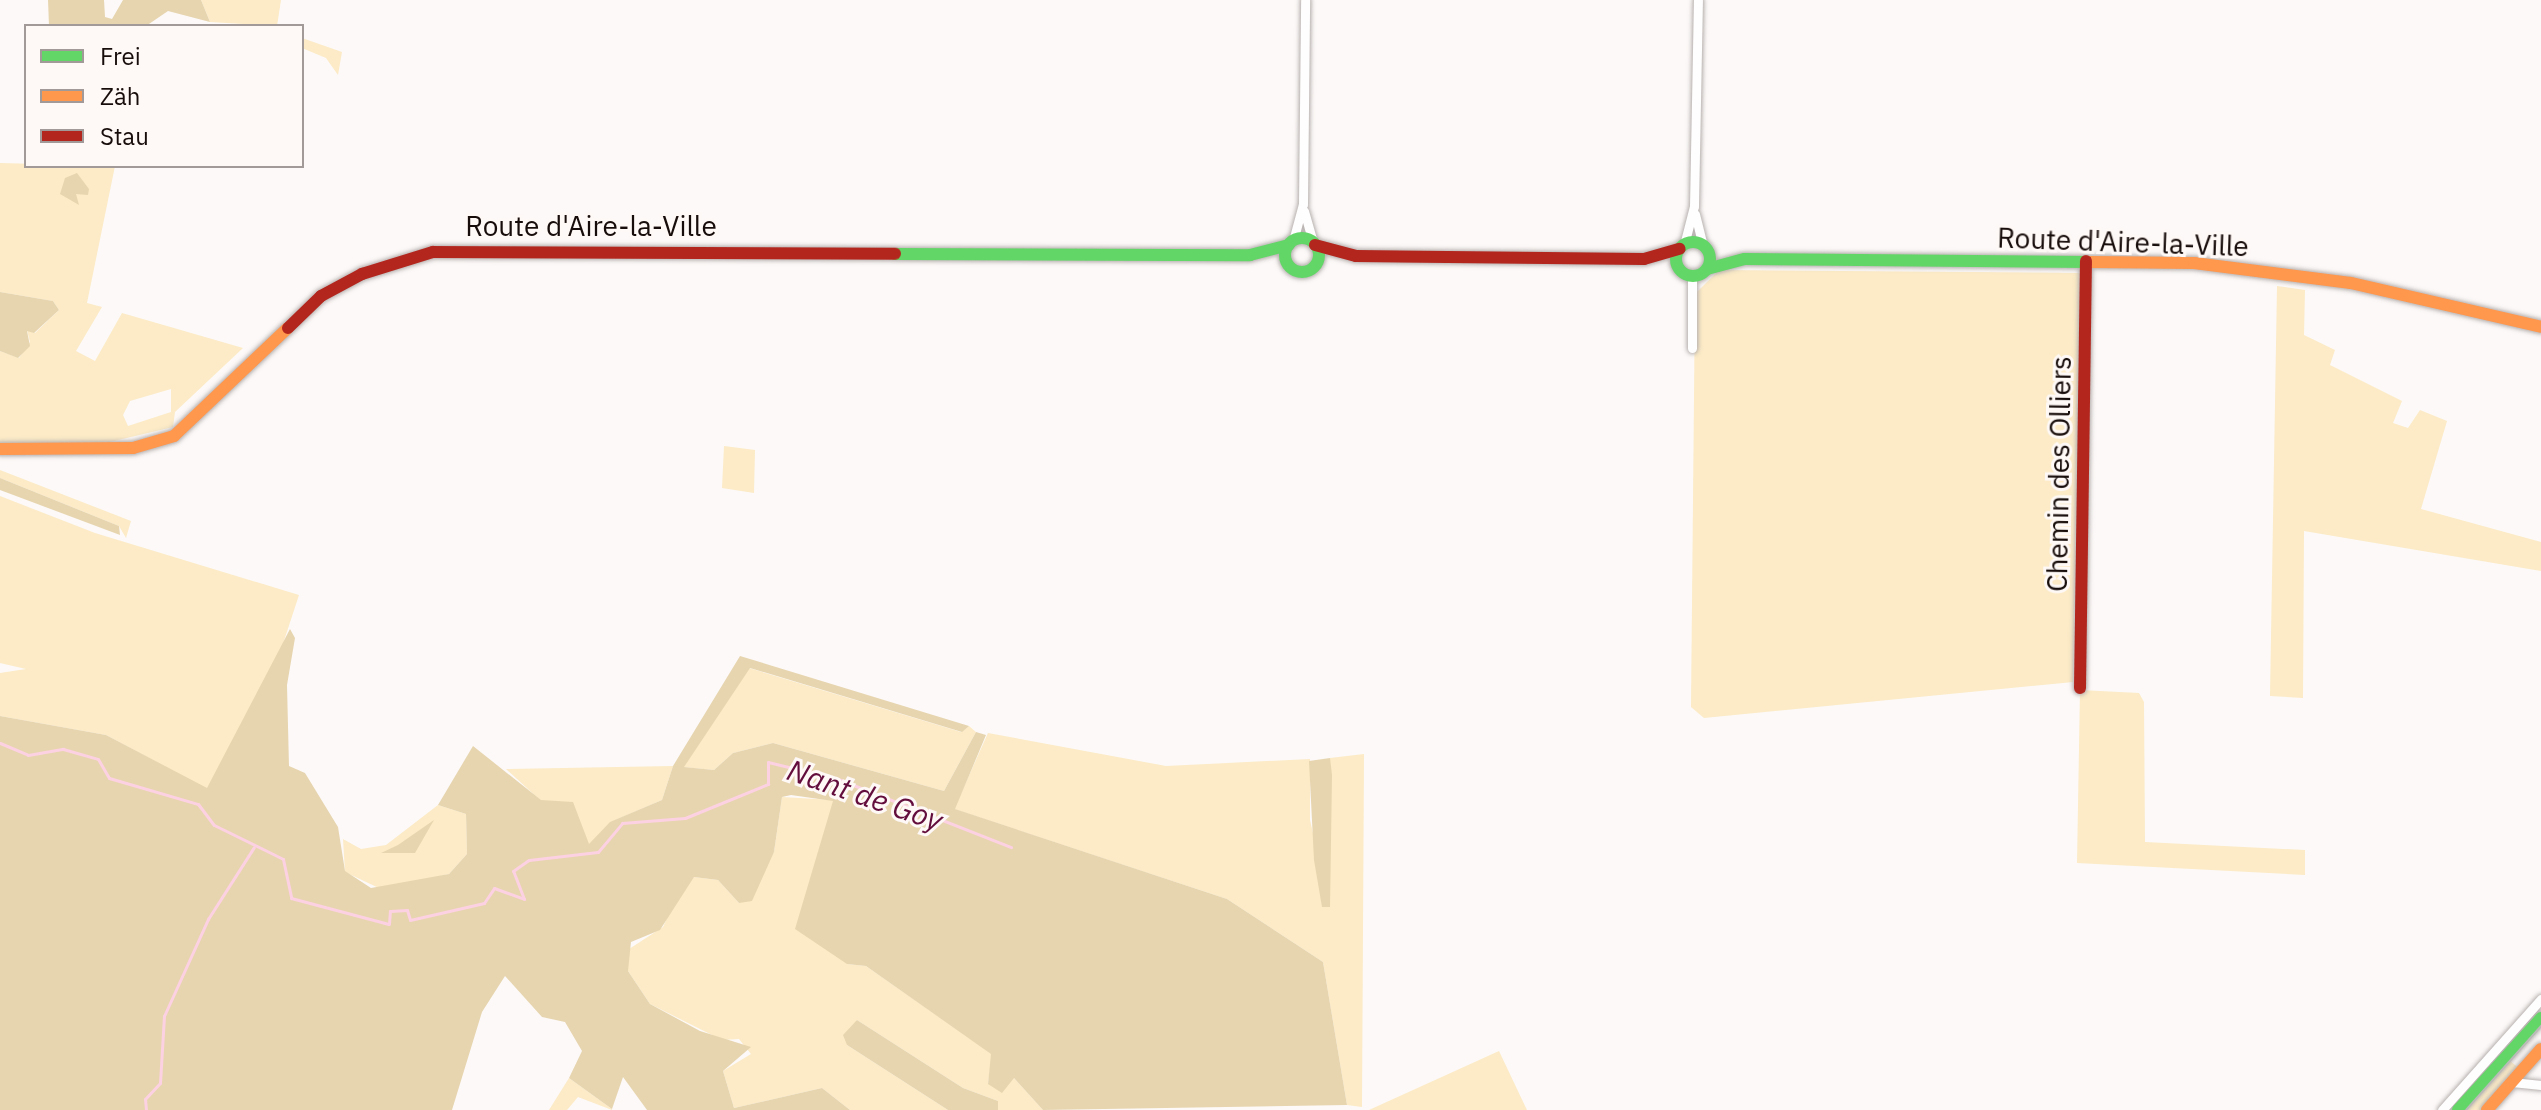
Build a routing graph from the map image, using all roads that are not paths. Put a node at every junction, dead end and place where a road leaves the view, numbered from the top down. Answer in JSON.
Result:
{"nodes":[{"id":1,"x":1305,"y":0,"type":"edge"},
{"id":2,"x":1698,"y":0,"type":"edge"},
{"id":3,"x":1303,"y":204,"type":"junction"},
{"id":4,"x":1694,"y":206,"type":"junction"},
{"id":5,"x":1291,"y":243,"type":"junction"},
{"id":6,"x":1314,"y":243,"type":"junction"},
{"id":7,"x":1682,"y":247,"type":"junction"},
{"id":8,"x":1705,"y":247,"type":"junction"},
{"id":9,"x":1250,"y":255,"type":"junction"},
{"id":10,"x":1356,"y":256,"type":"junction"},
{"id":11,"x":1644,"y":259,"type":"junction"},
{"id":12,"x":1745,"y":259,"type":"junction"},
{"id":13,"x":2086,"y":261,"type":"junction"},
{"id":14,"x":1291,"y":268,"type":"junction"},
{"id":15,"x":1314,"y":268,"type":"junction"},
{"id":16,"x":1707,"y":269,"type":"junction"},
{"id":17,"x":1686,"y":273,"type":"junction"},
{"id":18,"x":2541,"y":327,"type":"edge"},
{"id":19,"x":1692,"y":348,"type":"dead end"},
{"id":20,"x":0,"y":449,"type":"edge"},
{"id":21,"x":2080,"y":688,"type":"dead end"},
{"id":22,"x":2541,"y":999,"type":"edge"},
{"id":23,"x":2541,"y":1018,"type":"edge"},
{"id":24,"x":2541,"y":1049,"type":"edge"},
{"id":25,"x":2512,"y":1082,"type":"junction"},
{"id":26,"x":2541,"y":1085,"type":"edge"},
{"id":27,"x":2442,"y":1110,"type":"edge"},
{"id":28,"x":2458,"y":1110,"type":"edge"},
{"id":29,"x":2487,"y":1110,"type":"edge"}],
"edges":[{"from":1,"to":3,"type":"street"},
{"from":2,"to":4,"type":"street"},
{"from":3,"to":5,"type":"street"},
{"from":3,"to":6,"type":"street"},
{"from":4,"to":7,"type":"street"},
{"from":4,"to":8,"type":"street"},
{"from":5,"to":6,"type":"main road","name":"Route d'Aire-la-Ville"},
{"from":5,"to":9,"type":"main road","name":"Route d'Aire-la-Ville"},
{"from":5,"to":14,"type":"main road"},
{"from":6,"to":10,"type":"main road"},
{"from":6,"to":15,"type":"main road"},
{"from":7,"to":8,"type":"main road","name":"Route d'Aire-la-Ville"},
{"from":7,"to":11,"type":"main road"},
{"from":7,"to":17,"type":"main road"},
{"from":8,"to":12,"type":"main road","name":"Route d'Aire-la-Ville"},
{"from":8,"to":16,"type":"main road"},
{"from":9,"to":14,"type":"main road","name":"Route d'Aire-la-Ville"},
{"from":9,"to":20,"type":"main road","name":"Route d'Aire-la-Ville"},
{"from":10,"to":11,"type":"main road"},
{"from":10,"to":15,"type":"main road"},
{"from":11,"to":17,"type":"main road"},
{"from":12,"to":13,"type":"main road","name":"Route d'Aire-la-Ville"},
{"from":12,"to":16,"type":"main road","name":"Route d'Aire-la-Ville"},
{"from":13,"to":18,"type":"main road","name":"Route d'Aire-la-Ville"},
{"from":13,"to":21,"type":"main road","name":"Chemin des Olliers"},
{"from":14,"to":15,"type":"main road","name":"Route d'Aire-la-Ville"},
{"from":16,"to":17,"type":"main road","name":"Route d'Aire-la-Ville"},
{"from":17,"to":19,"type":"street"},
{"from":22,"to":27,"type":"street"},
{"from":23,"to":28,"type":"main road"},
{"from":24,"to":25,"type":"main road"},
{"from":25,"to":26,"type":"street"},
{"from":25,"to":29,"type":"main road"}]}
